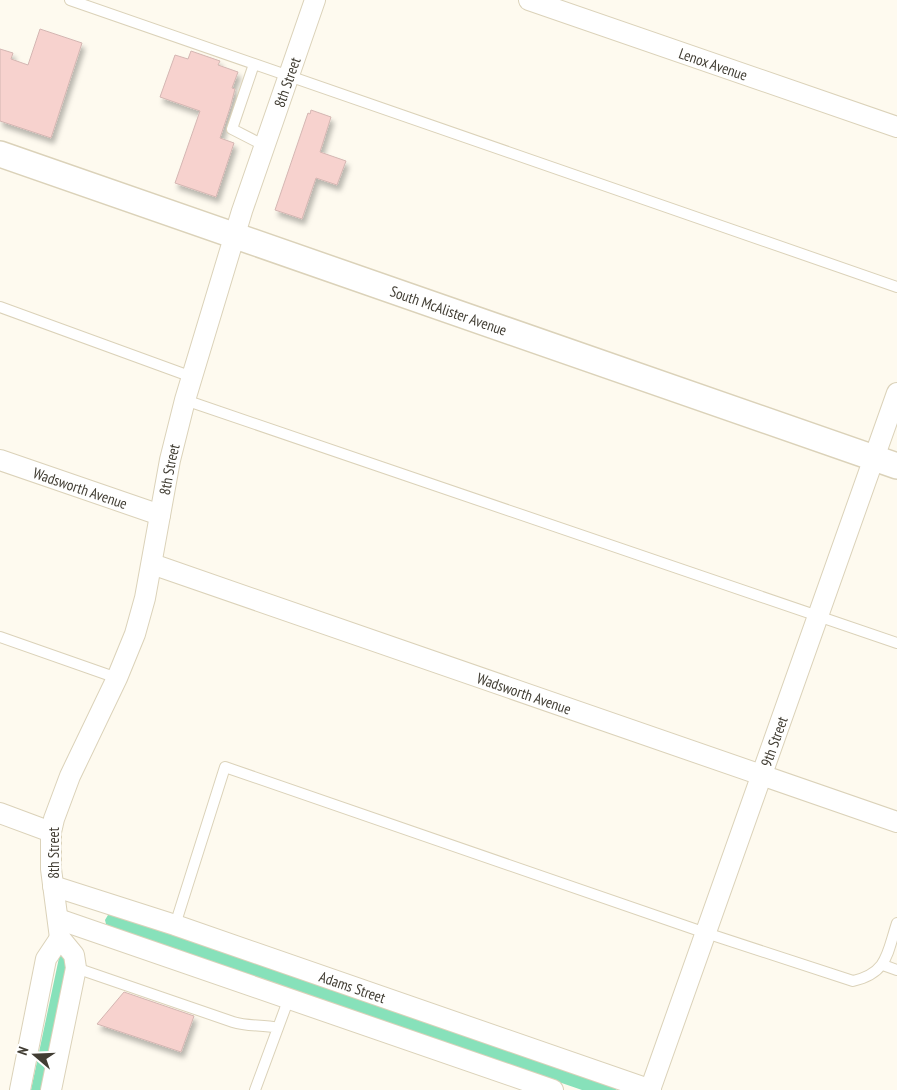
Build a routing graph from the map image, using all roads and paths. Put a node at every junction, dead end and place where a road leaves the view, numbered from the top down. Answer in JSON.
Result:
{"nodes":[{"id":1,"x":70,"y":0,"type":"edge"},
{"id":2,"x":315,"y":0,"type":"edge"},
{"id":3,"x":529,"y":0,"type":"edge"},
{"id":4,"x":254,"y":64,"type":"junction"},
{"id":5,"x":289,"y":76,"type":"junction"},
{"id":6,"x":897,"y":127,"type":"edge"},
{"id":7,"x":265,"y":146,"type":"junction"},
{"id":8,"x":0,"y":154,"type":"edge"},
{"id":9,"x":234,"y":237,"type":"junction"},
{"id":10,"x":897,"y":287,"type":"edge"},
{"id":11,"x":0,"y":307,"type":"edge"},
{"id":12,"x":192,"y":377,"type":"junction"},
{"id":13,"x":897,"y":393,"type":"edge"},
{"id":14,"x":185,"y":400,"type":"junction"},
{"id":15,"x":873,"y":458,"type":"junction"},
{"id":16,"x":0,"y":460,"type":"edge"},
{"id":17,"x":897,"y":466,"type":"edge"},
{"id":18,"x":160,"y":515,"type":"junction"},
{"id":19,"x":152,"y":564,"type":"junction"},
{"id":20,"x":819,"y":615,"type":"junction"},
{"id":21,"x":0,"y":637,"type":"edge"},
{"id":22,"x":897,"y":643,"type":"edge"},
{"id":23,"x":117,"y":678,"type":"junction"},
{"id":24,"x":763,"y":776,"type":"junction"},
{"id":25,"x":0,"y":814,"type":"edge"},
{"id":26,"x":897,"y":822,"type":"edge"},
{"id":27,"x":51,"y":832,"type":"junction"},
{"id":28,"x":53,"y":886,"type":"junction"},
{"id":29,"x":897,"y":923,"type":"edge"},
{"id":30,"x":175,"y":925,"type":"junction"},
{"id":31,"x":59,"y":928,"type":"junction"},
{"id":32,"x":706,"y":933,"type":"junction"},
{"id":33,"x":883,"y":965,"type":"junction"},
{"id":34,"x":76,"y":968,"type":"junction"},
{"id":35,"x":897,"y":970,"type":"edge"},
{"id":36,"x":289,"y":998,"type":"junction"},
{"id":37,"x":278,"y":1028,"type":"junction"},
{"id":38,"x":20,"y":1090,"type":"edge"},
{"id":39,"x":51,"y":1090,"type":"edge"},
{"id":40,"x":255,"y":1090,"type":"edge"},
{"id":41,"x":553,"y":1090,"type":"edge"},
{"id":42,"x":650,"y":1090,"type":"edge"}],
"edges":[{"from":1,"to":4,"type":"lane"},
{"from":2,"to":5,"type":"street","name":"8th Street"},
{"from":3,"to":6,"type":"street","name":"Lenox Avenue"},
{"from":4,"to":5,"type":"lane"},
{"from":4,"to":7,"type":"lane"},
{"from":5,"to":7,"type":"street","name":"8th Street"},
{"from":5,"to":10,"type":"lane"},
{"from":7,"to":9,"type":"street","name":"8th Street"},
{"from":8,"to":9,"type":"street","name":"South McAlister Avenue"},
{"from":9,"to":12,"type":"street","name":"8th Street"},
{"from":9,"to":15,"type":"street","name":"South McAlister Avenue"},
{"from":11,"to":12,"type":"lane"},
{"from":12,"to":14,"type":"street","name":"8th Street"},
{"from":13,"to":15,"type":"street","name":"9th Street"},
{"from":14,"to":18,"type":"street","name":"8th Street"},
{"from":14,"to":20,"type":"lane"},
{"from":15,"to":17,"type":"street","name":"South McAlister Avenue"},
{"from":15,"to":20,"type":"street","name":"9th Street"},
{"from":16,"to":18,"type":"street","name":"Wadsworth Avenue"},
{"from":18,"to":19,"type":"street","name":"8th Street"},
{"from":19,"to":23,"type":"street","name":"8th Street"},
{"from":19,"to":24,"type":"street","name":"Wadsworth Avenue"},
{"from":20,"to":22,"type":"lane"},
{"from":20,"to":24,"type":"street","name":"9th Street"},
{"from":21,"to":23,"type":"lane"},
{"from":23,"to":27,"type":"street","name":"8th Street"},
{"from":24,"to":26,"type":"street","name":"Wadsworth Avenue"},
{"from":24,"to":32,"type":"street","name":"9th Street"},
{"from":25,"to":27,"type":"street"},
{"from":27,"to":28,"type":"street","name":"8th Street"},
{"from":28,"to":30,"type":"street","name":"Adams Street"},
{"from":28,"to":31,"type":"street","name":"8th Street"},
{"from":29,"to":33,"type":"lane"},
{"from":30,"to":32,"type":"lane"},
{"from":30,"to":42,"type":"street","name":"Adams Street"},
{"from":31,"to":34,"type":"street","name":"8th Street"},
{"from":31,"to":36,"type":"street"},
{"from":31,"to":38,"type":"street"},
{"from":32,"to":33,"type":"lane"},
{"from":32,"to":42,"type":"street","name":"9th Street"},
{"from":33,"to":35,"type":"lane"},
{"from":34,"to":37,"type":"lane"},
{"from":34,"to":39,"type":"street"},
{"from":36,"to":37,"type":"lane"},
{"from":36,"to":41,"type":"street"},
{"from":37,"to":40,"type":"lane"}]}
